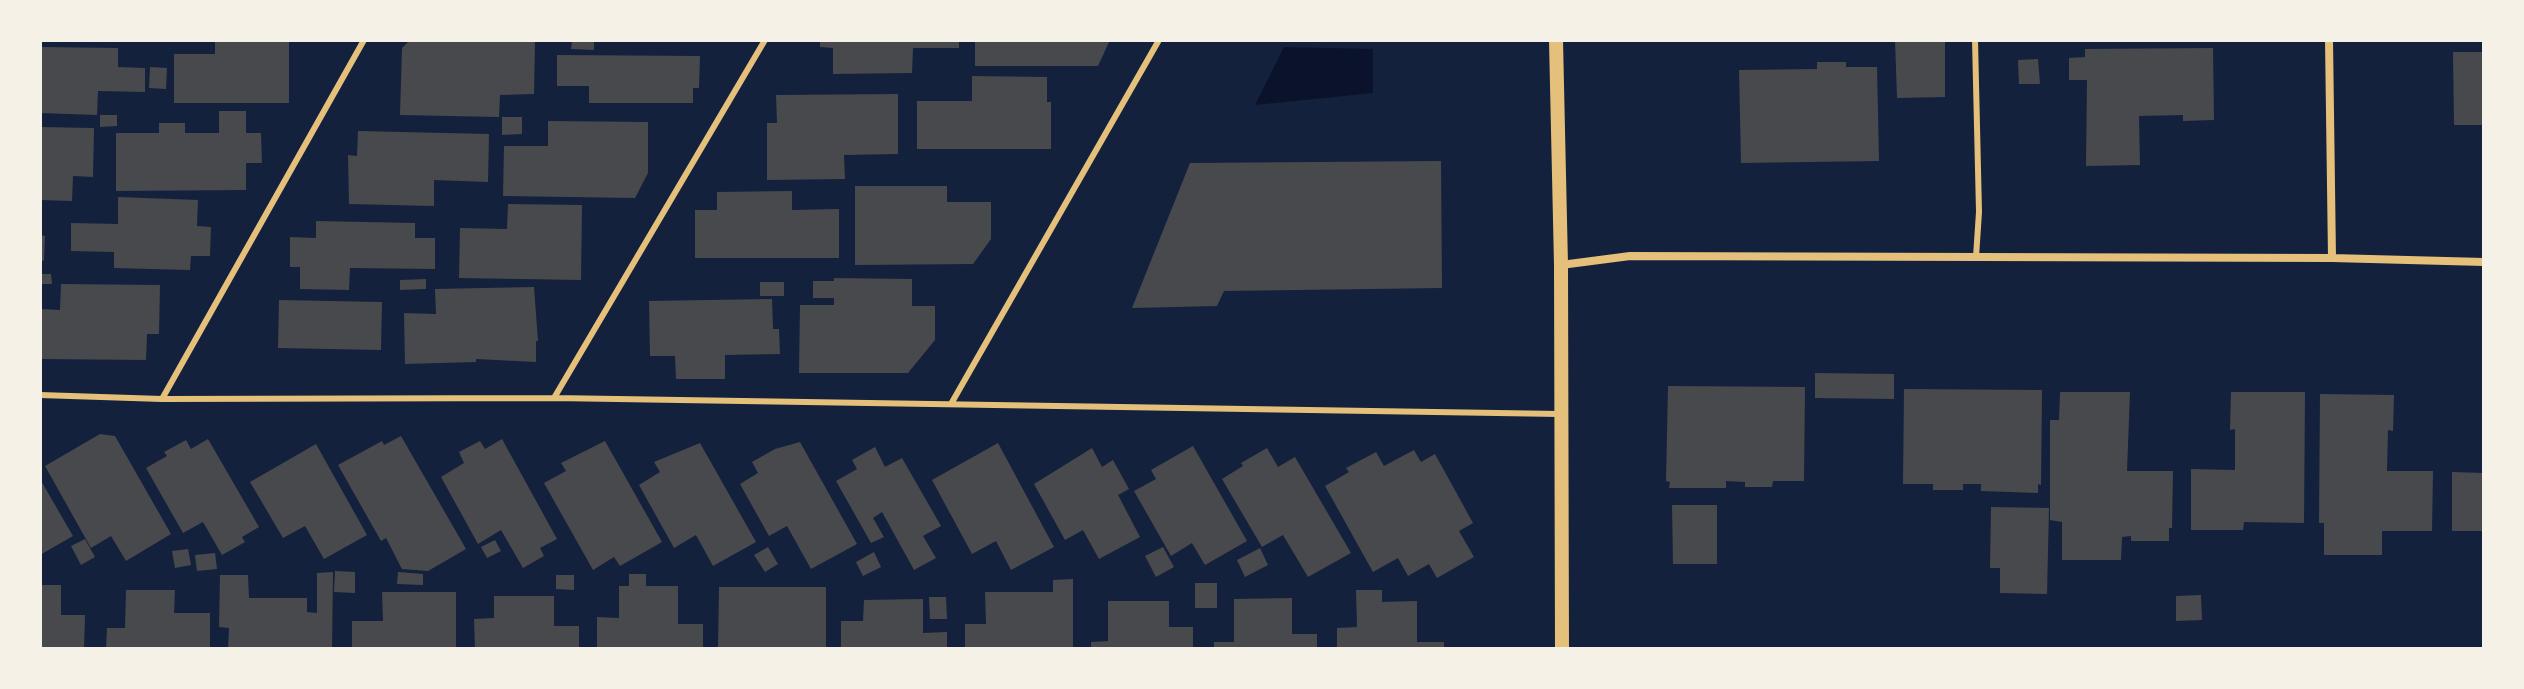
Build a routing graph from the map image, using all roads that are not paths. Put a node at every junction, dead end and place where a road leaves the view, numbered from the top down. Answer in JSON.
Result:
{"nodes":[{"id":1,"x":364,"y":40,"type":"edge"},
{"id":2,"x":765,"y":40,"type":"edge"},
{"id":3,"x":1159,"y":40,"type":"edge"},
{"id":4,"x":1556,"y":40,"type":"edge"},
{"id":5,"x":1975,"y":40,"type":"edge"},
{"id":6,"x":2329,"y":40,"type":"edge"},
{"id":7,"x":1976,"y":257,"type":"junction"},
{"id":8,"x":2332,"y":258,"type":"junction"},
{"id":9,"x":2484,"y":262,"type":"edge"},
{"id":10,"x":1561,"y":265,"type":"junction"},
{"id":11,"x":40,"y":395,"type":"edge"},
{"id":12,"x":554,"y":398,"type":"junction"},
{"id":13,"x":162,"y":399,"type":"junction"},
{"id":14,"x":951,"y":404,"type":"junction"},
{"id":15,"x":1560,"y":414,"type":"junction"},
{"id":16,"x":1562,"y":649,"type":"edge"}],
"edges":[{"from":1,"to":13,"type":"lane"},
{"from":2,"to":12,"type":"lane"},
{"from":3,"to":14,"type":"lane"},
{"from":4,"to":10,"type":"street"},
{"from":5,"to":7,"type":"lane"},
{"from":6,"to":8,"type":"street"},
{"from":7,"to":8,"type":"street"},
{"from":7,"to":10,"type":"street"},
{"from":8,"to":9,"type":"street"},
{"from":10,"to":15,"type":"street"},
{"from":11,"to":13,"type":"lane"},
{"from":12,"to":13,"type":"lane"},
{"from":12,"to":14,"type":"lane"},
{"from":14,"to":15,"type":"lane"},
{"from":15,"to":16,"type":"street"}]}
